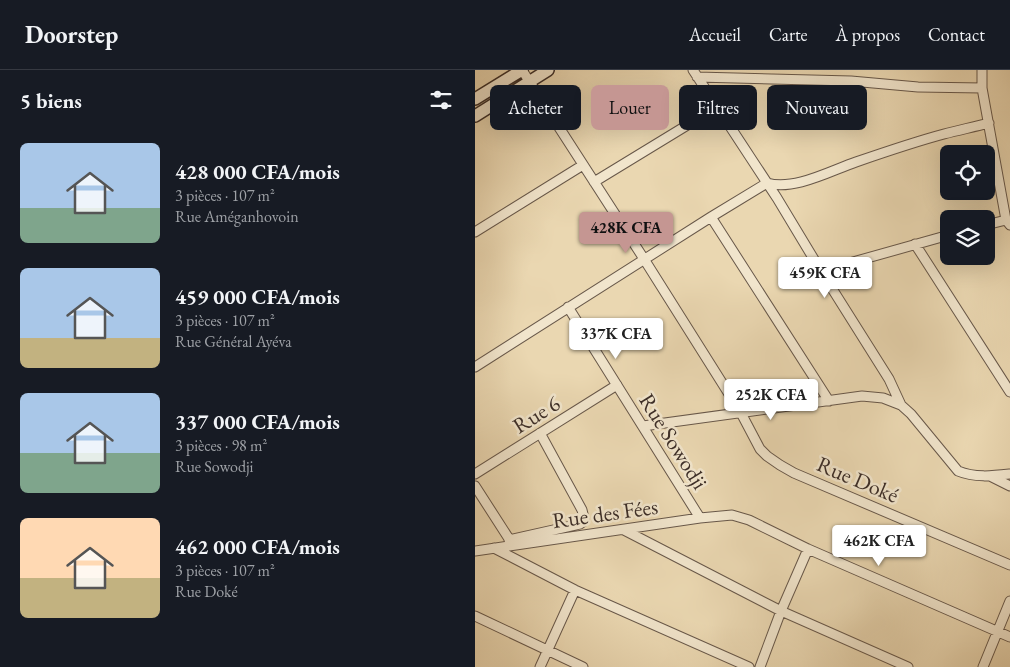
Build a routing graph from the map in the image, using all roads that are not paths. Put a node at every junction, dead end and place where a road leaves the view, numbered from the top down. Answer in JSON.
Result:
{"nodes":[{"id":1,"x":522,"y":70,"type":"edge"},
{"id":2,"x":549,"y":70,"type":"edge"},
{"id":3,"x":982,"y":70,"type":"edge"},
{"id":4,"x":695,"y":73,"type":"edge"},
{"id":5,"x":530,"y":82,"type":"junction"},
{"id":6,"x":703,"y":85,"type":"edge"},
{"id":7,"x":982,"y":88,"type":"junction"},
{"id":8,"x":475,"y":99,"type":"edge"},
{"id":9,"x":475,"y":116,"type":"edge"},
{"id":10,"x":989,"y":123,"type":"junction"},
{"id":11,"x":679,"y":130,"type":"edge"},
{"id":12,"x":732,"y":130,"type":"edge"},
{"id":13,"x":583,"y":164,"type":"junction"},
{"id":14,"x":594,"y":182,"type":"junction"},
{"id":15,"x":767,"y":183,"type":"junction"},
{"id":16,"x":711,"y":216,"type":"junction"},
{"id":17,"x":1008,"y":223,"type":"edge"},
{"id":18,"x":995,"y":224,"type":"edge"},
{"id":19,"x":475,"y":232,"type":"edge"},
{"id":20,"x":940,"y":237,"type":"edge"},
{"id":21,"x":915,"y":244,"type":"junction"},
{"id":22,"x":644,"y":259,"type":"junction"},
{"id":23,"x":821,"y":271,"type":"junction"},
{"id":24,"x":568,"y":307,"type":"junction"},
{"id":25,"x":475,"y":367,"type":"edge"},
{"id":26,"x":617,"y":384,"type":"junction"},
{"id":27,"x":1010,"y":392,"type":"edge"},
{"id":28,"x":829,"y":401,"type":"junction"},
{"id":29,"x":901,"y":405,"type":"junction"},
{"id":30,"x":741,"y":413,"type":"junction"},
{"id":31,"x":643,"y":426,"type":"junction"},
{"id":32,"x":540,"y":433,"type":"junction"},
{"id":33,"x":475,"y":474,"type":"edge"},
{"id":34,"x":1010,"y":474,"type":"edge"},
{"id":35,"x":991,"y":476,"type":"junction"},
{"id":36,"x":475,"y":486,"type":"edge"},
{"id":37,"x":1010,"y":486,"type":"edge"},
{"id":38,"x":700,"y":518,"type":"junction"},
{"id":39,"x":623,"y":529,"type":"junction"},
{"id":40,"x":511,"y":543,"type":"junction"},
{"id":41,"x":494,"y":548,"type":"junction"},
{"id":42,"x":808,"y":549,"type":"junction"},
{"id":43,"x":475,"y":551,"type":"edge"},
{"id":44,"x":1010,"y":565,"type":"edge"},
{"id":45,"x":575,"y":590,"type":"junction"},
{"id":46,"x":1010,"y":601,"type":"edge"},
{"id":47,"x":781,"y":611,"type":"junction"},
{"id":48,"x":475,"y":616,"type":"edge"},
{"id":49,"x":997,"y":631,"type":"junction"},
{"id":50,"x":1010,"y":637,"type":"edge"},
{"id":51,"x":547,"y":651,"type":"junction"},
{"id":52,"x":540,"y":667,"type":"edge"},
{"id":53,"x":583,"y":667,"type":"edge"},
{"id":54,"x":749,"y":667,"type":"edge"},
{"id":55,"x":761,"y":667,"type":"edge"},
{"id":56,"x":908,"y":667,"type":"edge"},
{"id":57,"x":983,"y":667,"type":"edge"}],
"edges":[{"from":1,"to":5,"type":"street","name":"Rue Doké"},
{"from":1,"to":8,"type":"main road"},
{"from":2,"to":5,"type":"main road"},
{"from":3,"to":7,"type":"street"},
{"from":4,"to":6,"type":"street"},
{"from":4,"to":7,"type":"street"},
{"from":5,"to":9,"type":"main road"},
{"from":5,"to":13,"type":"street","name":"Rue Doké"},
{"from":7,"to":10,"type":"street"},
{"from":10,"to":15,"type":"street"},
{"from":10,"to":17,"type":"street"},
{"from":11,"to":14,"type":"street"},
{"from":12,"to":15,"type":"street"},
{"from":13,"to":14,"type":"street","name":"Rue Doké"},
{"from":13,"to":19,"type":"street"},
{"from":14,"to":22,"type":"street","name":"Rue Doké"},
{"from":15,"to":16,"type":"street"},
{"from":15,"to":23,"type":"street"},
{"from":16,"to":22,"type":"street"},
{"from":16,"to":28,"type":"street"},
{"from":17,"to":18,"type":"street"},
{"from":20,"to":21,"type":"street"},
{"from":21,"to":23,"type":"street"},
{"from":21,"to":27,"type":"street"},
{"from":22,"to":24,"type":"street"},
{"from":22,"to":30,"type":"street","name":"Rue Doké"},
{"from":23,"to":29,"type":"street"},
{"from":24,"to":25,"type":"street"},
{"from":24,"to":26,"type":"street","name":"Rue Sowodji"},
{"from":26,"to":31,"type":"street","name":"Rue Sowodji"},
{"from":26,"to":32,"type":"street","name":"Rue 6"},
{"from":28,"to":29,"type":"street"},
{"from":28,"to":30,"type":"street"},
{"from":29,"to":35,"type":"street"},
{"from":30,"to":31,"type":"street"},
{"from":30,"to":44,"type":"street","name":"Rue Doké"},
{"from":31,"to":38,"type":"street","name":"Rue Sowodji"},
{"from":32,"to":33,"type":"street","name":"Rue 6"},
{"from":32,"to":40,"type":"street"},
{"from":34,"to":35,"type":"street"},
{"from":35,"to":37,"type":"street"},
{"from":36,"to":40,"type":"street"},
{"from":38,"to":39,"type":"street","name":"Rue des Fées"},
{"from":38,"to":42,"type":"street","name":"Rue des Fées"},
{"from":39,"to":40,"type":"street","name":"Rue des Fées"},
{"from":39,"to":47,"type":"street"},
{"from":40,"to":41,"type":"street","name":"Rue des Fées"},
{"from":41,"to":43,"type":"street","name":"Rue des Fées"},
{"from":41,"to":45,"type":"street"},
{"from":42,"to":47,"type":"street"},
{"from":42,"to":49,"type":"street"},
{"from":45,"to":51,"type":"street"},
{"from":45,"to":54,"type":"street"},
{"from":46,"to":49,"type":"street"},
{"from":47,"to":55,"type":"street"},
{"from":47,"to":56,"type":"street"},
{"from":48,"to":51,"type":"street"},
{"from":49,"to":50,"type":"street"},
{"from":49,"to":57,"type":"street"},
{"from":51,"to":52,"type":"street"},
{"from":51,"to":53,"type":"street"}]}
